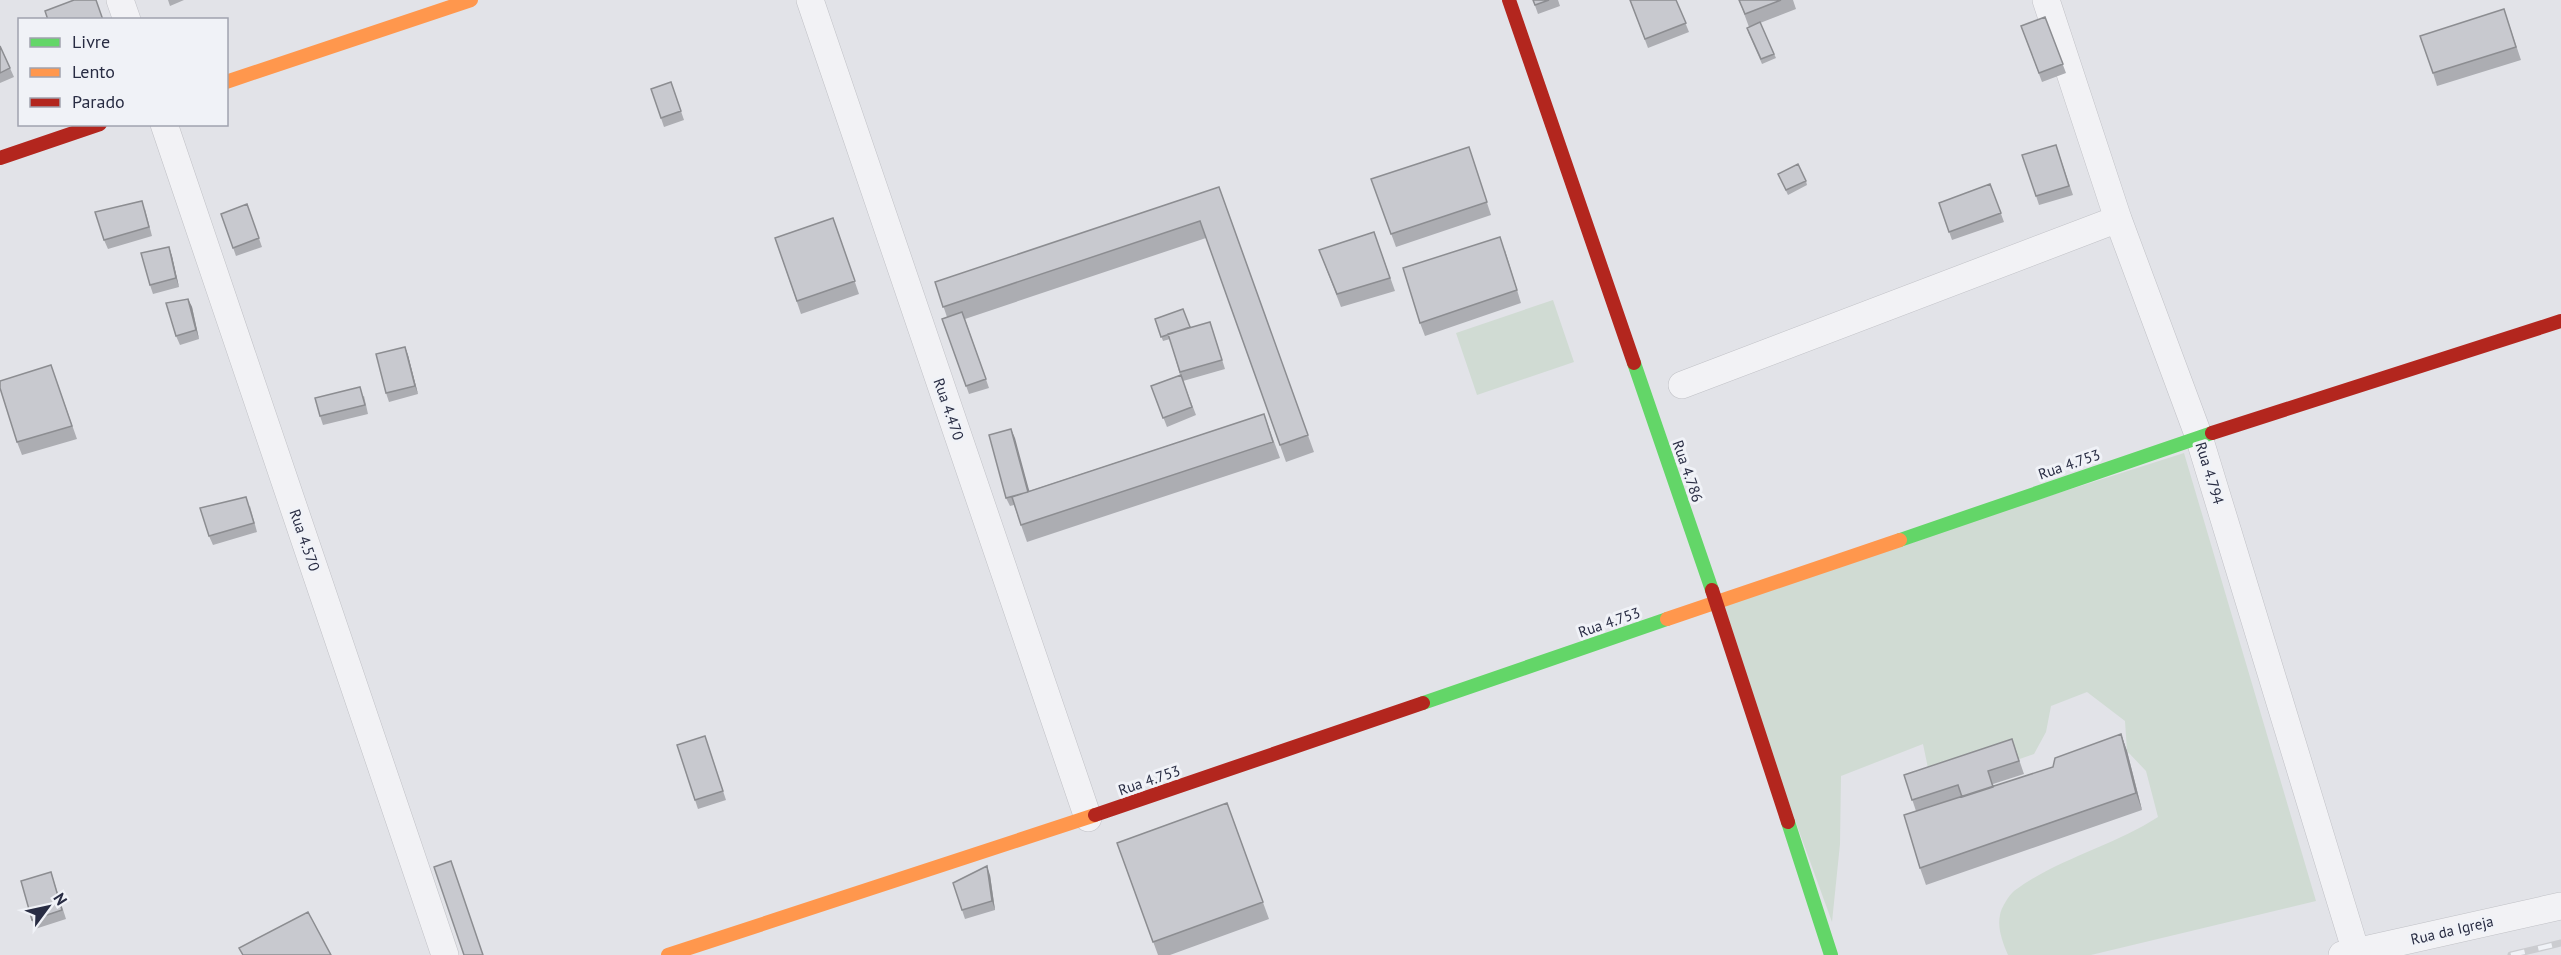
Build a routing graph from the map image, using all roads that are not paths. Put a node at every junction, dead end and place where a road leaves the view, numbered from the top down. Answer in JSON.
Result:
{"nodes":[{"id":1,"x":120,"y":0,"type":"edge"},
{"id":2,"x":471,"y":0,"type":"edge"},
{"id":3,"x":810,"y":0,"type":"edge"},
{"id":4,"x":1509,"y":0,"type":"edge"},
{"id":5,"x":2046,"y":0,"type":"edge"},
{"id":6,"x":126,"y":18,"type":"edge"},
{"id":7,"x":228,"y":81,"type":"edge"},
{"id":8,"x":94,"y":126,"type":"edge"},
{"id":9,"x":165,"y":126,"type":"edge"},
{"id":10,"x":0,"y":158,"type":"edge"},
{"id":11,"x":2118,"y":219,"type":"junction"},
{"id":12,"x":2561,"y":321,"type":"edge"},
{"id":13,"x":1682,"y":385,"type":"dead end"},
{"id":14,"x":2199,"y":437,"type":"junction"},
{"id":15,"x":1716,"y":602,"type":"junction"},
{"id":16,"x":1088,"y":818,"type":"junction"},
{"id":17,"x":2561,"y":906,"type":"edge"},
{"id":18,"x":2349,"y":954,"type":"edge"},
{"id":19,"x":446,"y":955,"type":"edge"},
{"id":20,"x":668,"y":955,"type":"edge"},
{"id":21,"x":1831,"y":955,"type":"edge"}],
"edges":[{"from":1,"to":6,"type":"street"},
{"from":2,"to":7,"type":"street"},
{"from":3,"to":16,"type":"street","name":"Rua 4.470"},
{"from":4,"to":15,"type":"street","name":"Rua 4.786"},
{"from":5,"to":11,"type":"street","name":"Rua 4.794"},
{"from":8,"to":10,"type":"street"},
{"from":9,"to":19,"type":"street","name":"Rua 4.570"},
{"from":11,"to":13,"type":"street"},
{"from":11,"to":14,"type":"street","name":"Rua 4.794"},
{"from":12,"to":14,"type":"street","name":"Rua 4.753"},
{"from":14,"to":15,"type":"street","name":"Rua 4.753"},
{"from":14,"to":18,"type":"street","name":"Rua 4.794"},
{"from":15,"to":16,"type":"street","name":"Rua 4.753"},
{"from":15,"to":21,"type":"street","name":"Rua 4.786"},
{"from":16,"to":20,"type":"street","name":"Rua 4.753"},
{"from":17,"to":18,"type":"street","name":"Rua da Igreja"}]}
